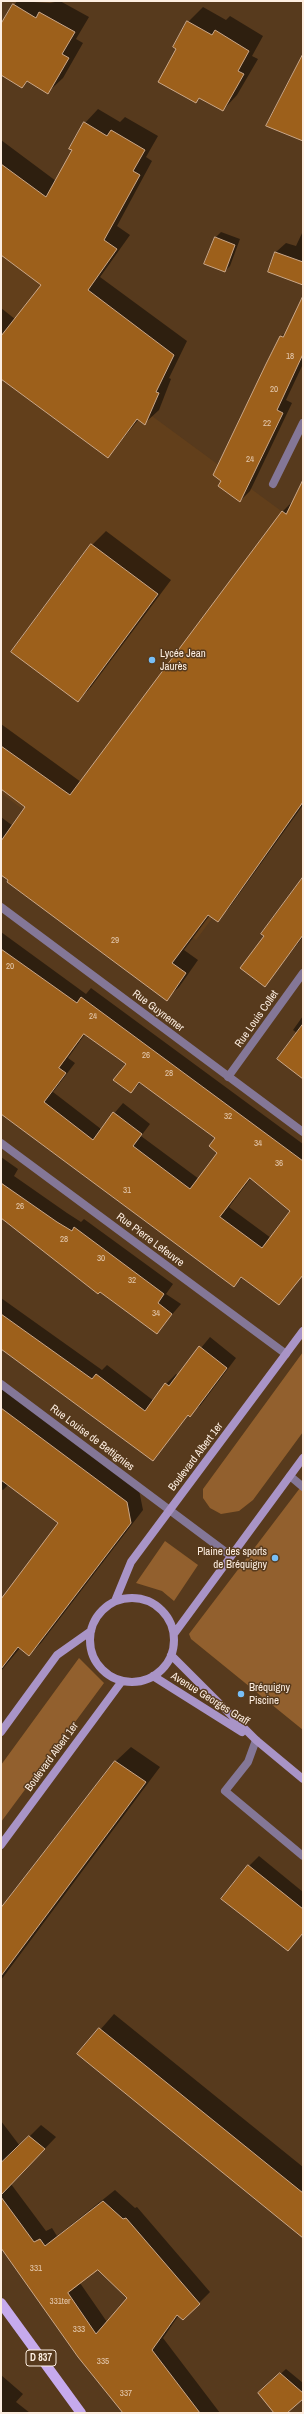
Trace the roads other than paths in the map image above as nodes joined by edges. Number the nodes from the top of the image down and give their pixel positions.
1 (303, 423) edge
2 (273, 484) dead end
3 (1, 907) edge
4 (303, 972) edge
5 (228, 1077) junction
6 (303, 1132) edge
7 (1, 1143) edge
8 (303, 1332) edge
9 (286, 1354) junction
10 (1, 1384) edge
11 (303, 1458) edge
12 (290, 1476) junction
13 (303, 1487) edge
14 (170, 1510) junction
15 (231, 1556) junction
16 (115, 1601) junction
17 (90, 1631) junction
18 (174, 1634) junction
19 (171, 1655) junction
20 (153, 1676) junction
21 (122, 1681) junction
22 (1, 1732) edge
23 (256, 1740) junction
24 (303, 1779) edge
25 (1, 1845) edge
26 (303, 1856) edge
27 (1, 2303) edge
28 (81, 2413) edge

1 - 2 street
3 - 5 street, Rue Guynemer
4 - 5 street, Rue Louis Collet
5 - 6 street, Rue Guynemer
7 - 9 street, Rue Pierre Lefeuvre
8 - 9 main road, Boulevard Albert 1er
9 - 14 main road, Boulevard Albert 1er
10 - 14 street, Rue Louise de Bettignies
11 - 12 main road
12 - 13 street
12 - 15 main road
14 - 15 street, Rue Louise de Bettignies
14 - 16 main road, Boulevard Albert 1er
15 - 18 main road
16 - 17 main road
16 - 18 main road
17 - 21 main road
17 - 22 main road
18 - 19 main road
19 - 20 main road
19 - 23 main road, Avenue Georges Graff
20 - 21 main road
20 - 23 main road, Avenue Georges Graff
21 - 25 main road, Boulevard Albert 1er
23 - 24 main road, Avenue Georges Graff
23 - 26 street
27 - 28 main road, D 837

